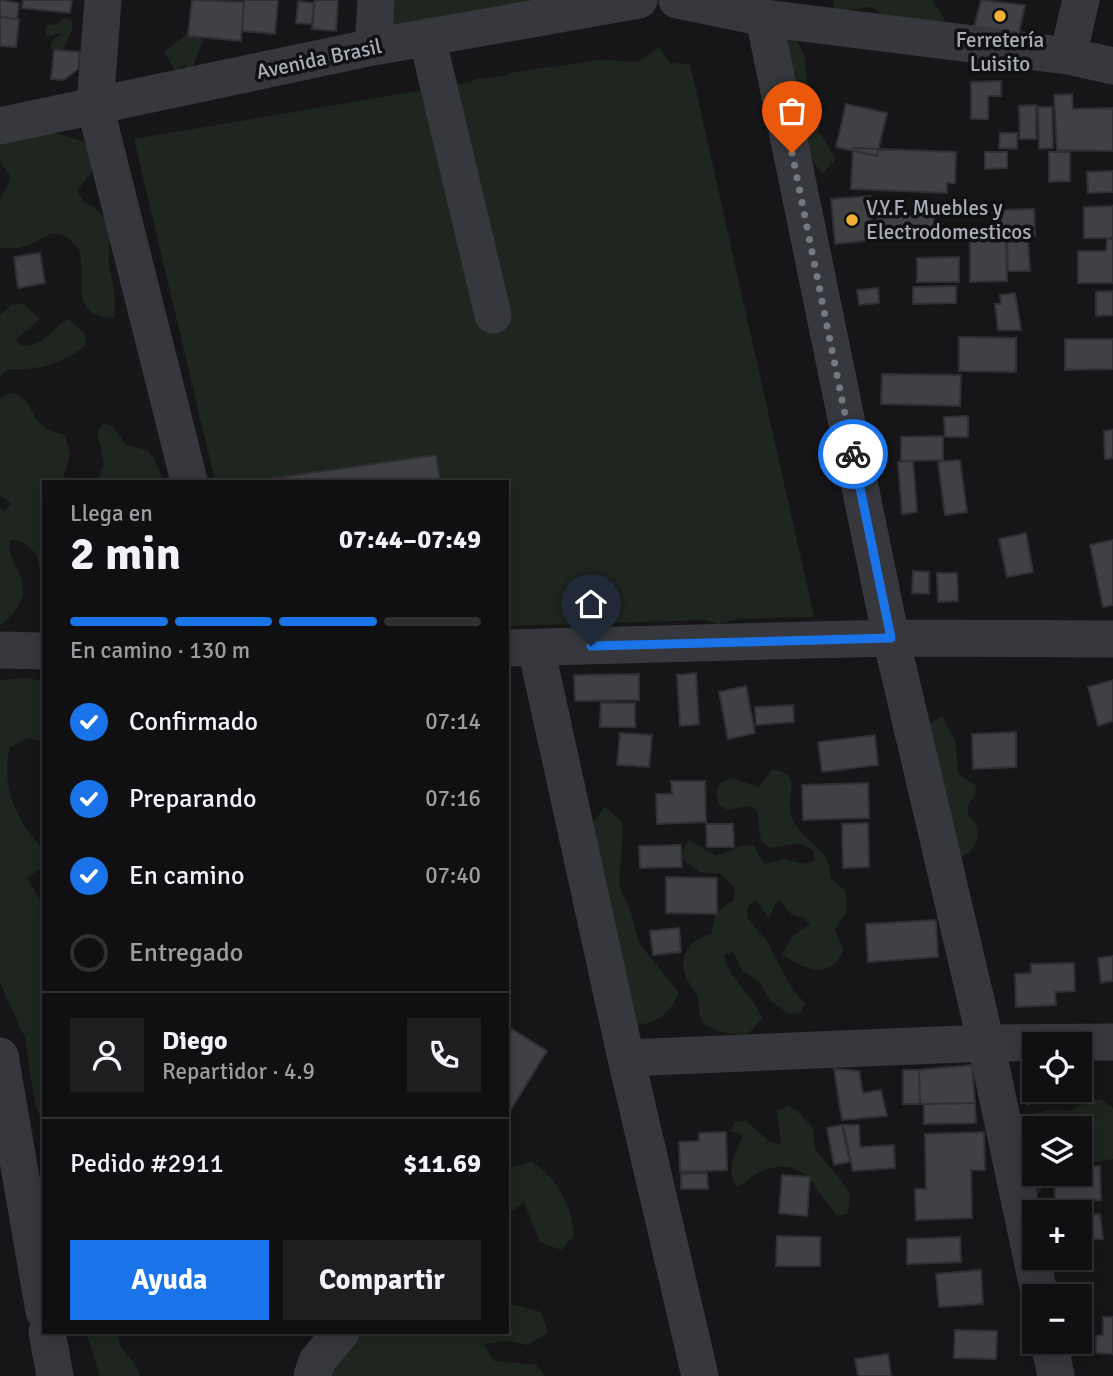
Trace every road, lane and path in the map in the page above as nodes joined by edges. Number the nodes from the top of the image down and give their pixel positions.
1 (103, 0) edge
2 (376, 0) edge
3 (639, 0) edge
4 (677, 0) edge
5 (1081, 0) edge
6 (748, 9) edge
7 (427, 37) junction
8 (373, 47) junction
9 (1069, 57) junction
10 (1113, 66) edge
11 (95, 106) junction
12 (0, 125) edge
13 (493, 315) dead end
14 (190, 480) edge
15 (891, 638) junction
16 (1113, 639) edge
17 (522, 648) edge
18 (0, 650) edge
19 (42, 651) edge
20 (1113, 1042) edge
21 (986, 1043) junction
22 (0, 1056) edge
23 (626, 1058) junction
24 (1037, 1284) edge
25 (42, 1299) edge
26 (47, 1334) edge
27 (339, 1334) edge
28 (1051, 1354) edge
29 (55, 1376) edge
30 (312, 1376) edge
31 (700, 1376) edge
32 (1056, 1376) edge

1 - 11 street
2 - 8 street
3 - 7 street, Avenida Brasil
4 - 6 street
5 - 9 street
6 - 9 street
6 - 15 street
7 - 8 street, Avenida Brasil
7 - 13 street
8 - 11 street, Avenida Brasil
9 - 10 street
11 - 12 street, Avenida Brasil
11 - 14 street
15 - 16 street
15 - 17 street
15 - 21 street
17 - 23 street
18 - 19 street
20 - 21 street
21 - 23 street
21 - 24 street
22 - 25 street
23 - 31 street
26 - 29 street
27 - 30 street
28 - 32 street

